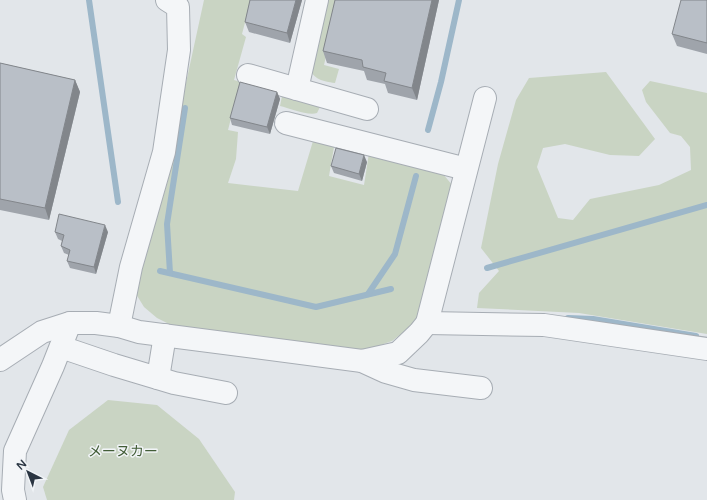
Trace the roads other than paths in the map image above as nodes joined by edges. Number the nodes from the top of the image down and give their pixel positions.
1 (317, 0) edge
2 (176, 2) edge
3 (248, 75) dead end
4 (297, 89) junction
5 (485, 98) dead end
6 (286, 123) dead end
7 (359, 142) junction
8 (466, 169) junction
9 (70, 323) junction
10 (427, 323) junction
11 (118, 326) junction
12 (165, 336) junction
13 (60, 347) junction
14 (707, 349) edge
15 (0, 360) edge
16 (362, 361) junction
17 (158, 378) junction
18 (481, 388) dead end
19 (226, 393) dead end
20 (15, 500) edge

1 - 4 lane
2 - 11 lane
3 - 4 lane
4 - 7 lane
5 - 8 lane
6 - 7 lane
7 - 8 lane
8 - 10 lane
9 - 11 lane
9 - 13 lane
9 - 15 lane
10 - 14 lane
10 - 16 lane
11 - 12 lane
12 - 16 lane
12 - 17 lane
13 - 17 lane
13 - 20 lane
16 - 18 lane
17 - 19 lane

